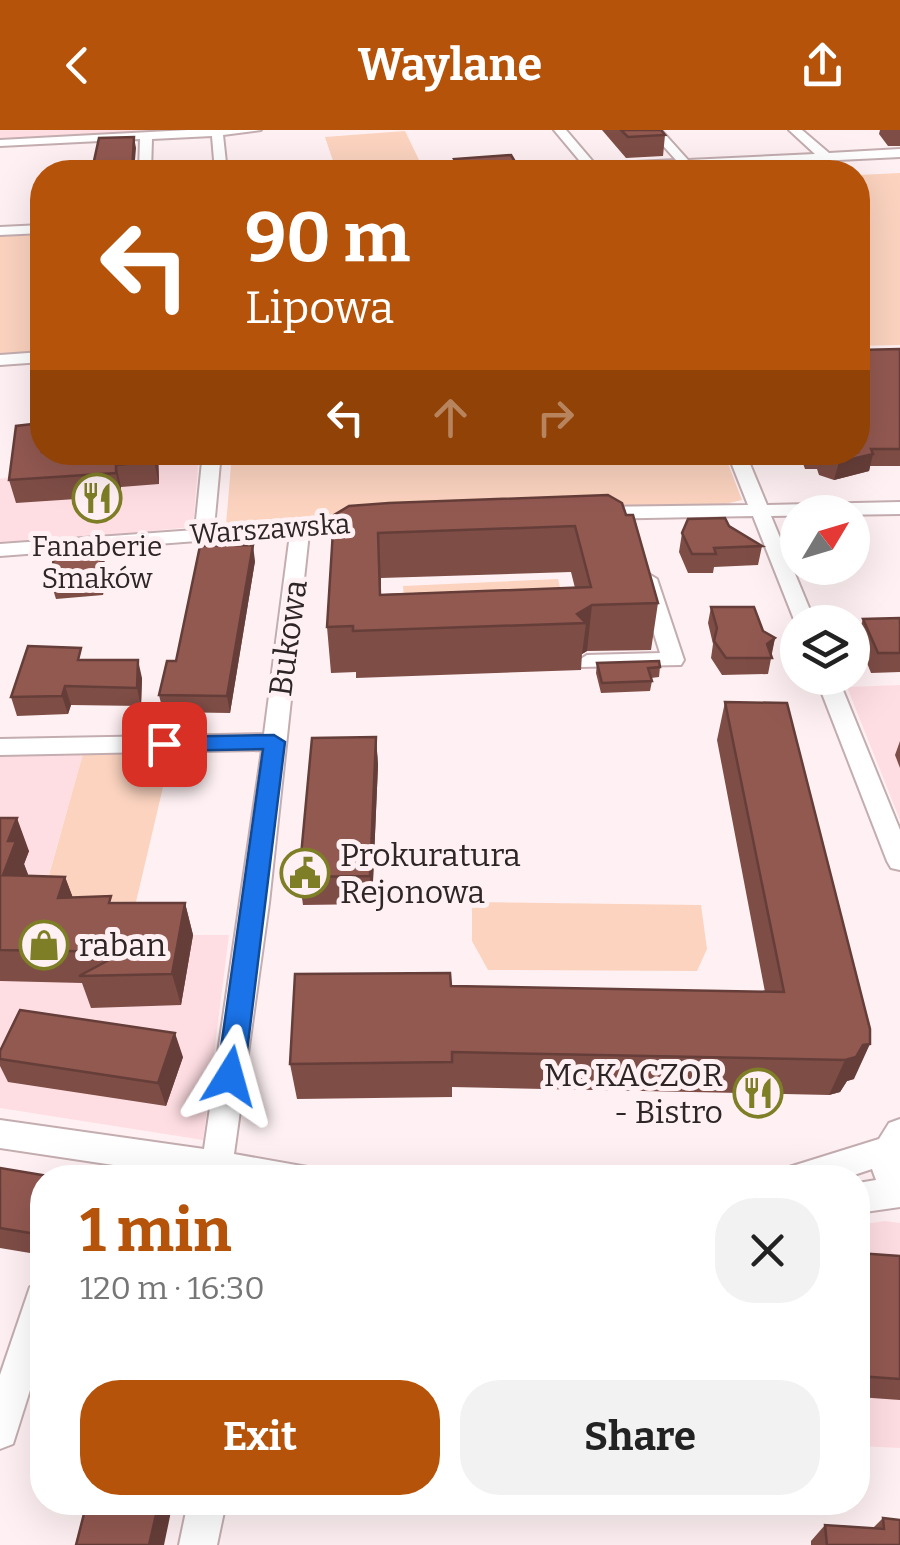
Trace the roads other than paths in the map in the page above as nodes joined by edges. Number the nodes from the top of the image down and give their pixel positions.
1 (255, 130) edge
2 (560, 130) edge
3 (655, 130) edge
4 (795, 130) edge
5 (217, 133) edge
6 (146, 138) junction
7 (0, 146) edge
8 (900, 153) edge
9 (824, 156) junction
10 (145, 160) edge
11 (220, 160) edge
12 (585, 160) edge
13 (682, 160) edge
14 (731, 160) edge
15 (30, 230) edge
16 (0, 232) edge
17 (30, 358) edge
18 (0, 360) edge
19 (211, 465) edge
20 (741, 465) edge
21 (759, 508) junction
22 (900, 508) edge
23 (626, 512) junction
24 (576, 514) edge
25 (380, 522) edge
26 (300, 527) junction
27 (204, 534) junction
28 (0, 550) edge
29 (798, 605) edge
30 (587, 662) edge
31 (834, 695) edge
32 (274, 742) junction
33 (0, 747) edge
34 (900, 861) edge
35 (0, 1134) edge
36 (894, 1142) edge
37 (210, 1165) edge
38 (217, 1165) edge
39 (831, 1165) edge
40 (900, 1190) edge
41 (870, 1196) edge
42 (30, 1337) edge
43 (0, 1431) edge
44 (204, 1515) edge
45 (198, 1545) edge

1 - 5 street
2 - 12 street
3 - 13 street
4 - 9 street
5 - 6 street
5 - 11 street
6 - 7 street
6 - 10 street
8 - 9 street
9 - 14 street
15 - 16 street
17 - 18 street
19 - 27 street
20 - 21 street
21 - 22 street
21 - 23 street
21 - 29 street
23 - 24 street
23 - 30 street
25 - 26 street, Warszawska
26 - 27 street, Warszawska
26 - 32 street, Bukowa
27 - 28 street, Warszawska
31 - 34 street
32 - 33 street
32 - 38 street, Bukowa
35 - 37 street
36 - 39 street
36 - 40 street
40 - 41 street
42 - 43 street
44 - 45 street

